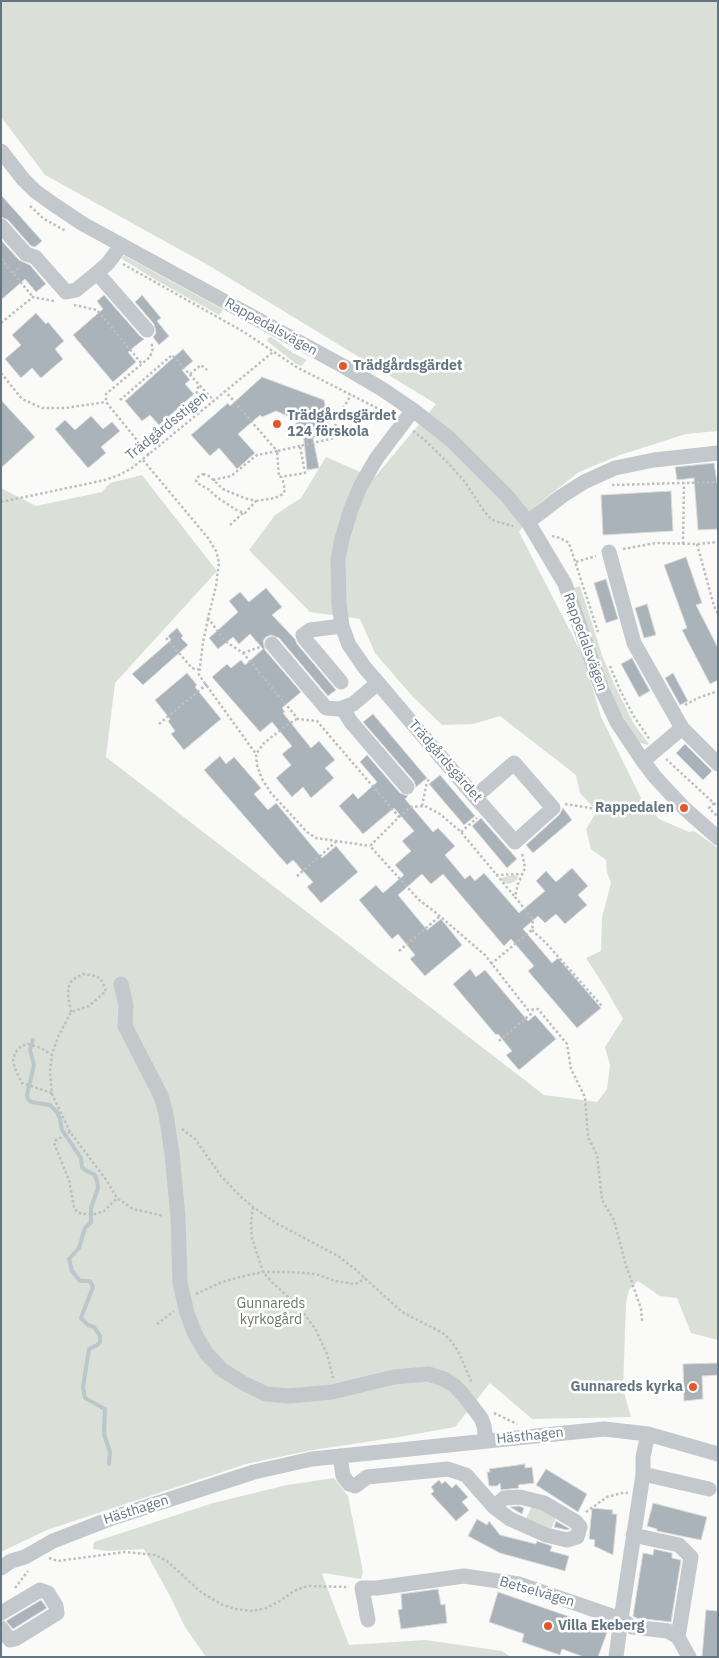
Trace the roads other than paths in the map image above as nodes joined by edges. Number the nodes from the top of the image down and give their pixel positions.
1 (1, 151) edge
2 (1, 226) edge
3 (121, 246) junction
4 (98, 273) junction
5 (147, 330) dead end
6 (414, 410) junction
7 (718, 452) edge
8 (528, 522) junction
9 (608, 552) road end
10 (342, 626) junction
11 (272, 644) road end
12 (341, 682) dead end
13 (378, 683) junction
14 (346, 707) junction
15 (682, 728) junction
16 (643, 761) junction
17 (718, 764) edge
18 (407, 787) dead end
19 (476, 797) junction
20 (718, 838) edge
21 (121, 984) dead end
22 (648, 1434) junction
23 (486, 1441) junction
24 (718, 1454) edge
25 (340, 1456) junction
26 (643, 1474) junction
27 (709, 1489) dead end
28 (494, 1506) junction
29 (633, 1535) junction
30 (28, 1562) junction
31 (1, 1568) edge
32 (1, 1578) edge
33 (1, 1612) edge
34 (621, 1619) junction
35 (368, 1620) dead end
36 (1, 1628) edge
37 (678, 1637) junction
38 (616, 1657) edge
39 (689, 1657) edge

1 - 3 street, Rappedalsvägen
2 - 4 street
3 - 4 street
3 - 6 street, Rappedalsvägen
4 - 5 street
6 - 8 street, Rappedalsvägen
6 - 10 street, Trädgårdsgärdet
7 - 8 street
8 - 16 street, Rappedalsvägen
9 - 15 street
10 - 12 street
10 - 13 street, Trädgårdsgärdet
11 - 14 street
13 - 14 street
13 - 19 street, Trädgårdsgärdet
14 - 18 street
15 - 16 street
15 - 17 street
16 - 20 street, Rappedalsvägen
19 - 19 street, Trädgårdsgärdet
21 - 23 street
22 - 23 street, Hästhagen
22 - 24 street, Hästhagen
22 - 26 street
23 - 25 street, Hästhagen
25 - 28 street
25 - 30 street, Hästhagen
26 - 27 street
26 - 29 street
28 - 28 street
29 - 34 street
29 - 37 street
30 - 31 street, Hästhagen
30 - 32 street, Hästhagen
33 - 36 street
34 - 35 street, Betselvägen
34 - 37 street, Betselvägen
34 - 38 street
37 - 39 street

